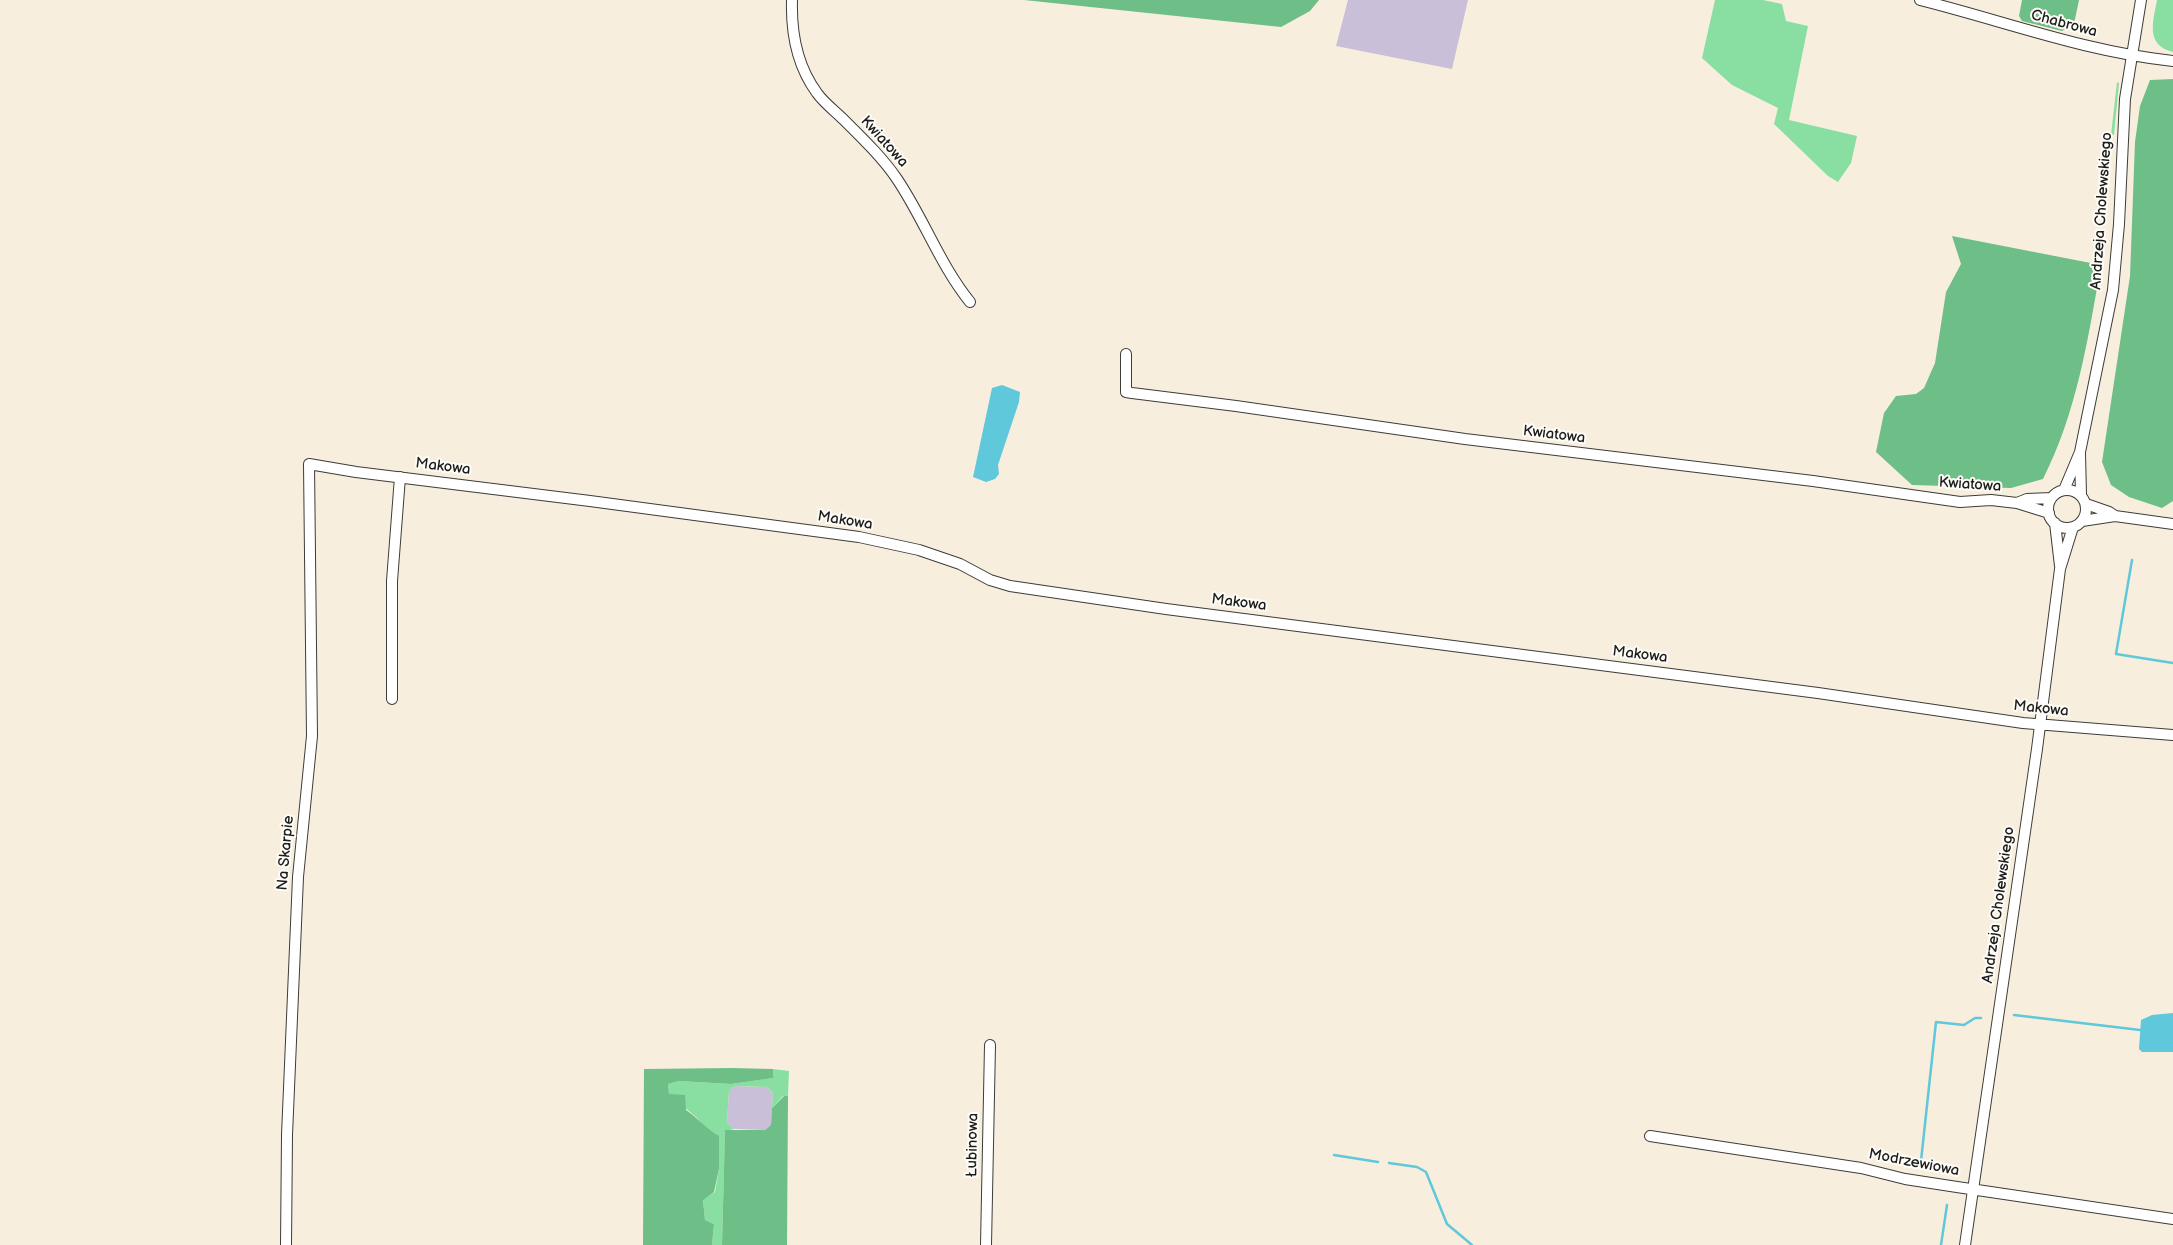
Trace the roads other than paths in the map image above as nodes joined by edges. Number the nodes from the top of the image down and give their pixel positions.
1 (792, 0) edge
2 (1920, 0) edge
3 (2141, 0) edge
4 (2131, 56) junction
5 (2173, 61) edge
6 (970, 302) dead end
7 (1126, 354) dead end
8 (2080, 452) junction
9 (309, 464) joint
10 (400, 477) junction
11 (2064, 490) junction
12 (2051, 498) junction
13 (2084, 500) junction
14 (2017, 503) junction
15 (2049, 513) junction
16 (2115, 516) junction
17 (2082, 521) junction
18 (2055, 523) junction
19 (2173, 524) edge
20 (2073, 527) junction
21 (2060, 569) junction
22 (392, 699) dead end
23 (2040, 725) junction
24 (2173, 735) edge
25 (990, 1045) dead end
26 (1650, 1136) dead end
27 (1973, 1189) junction
28 (2173, 1219) edge
29 (286, 1245) edge
30 (986, 1245) edge
31 (1965, 1245) edge

1 - 6 street, Kwiatowa
2 - 4 street, Chabrowa
3 - 4 street, Andrzeja Cholewskiego
4 - 5 street, Chabrowa
4 - 8 street, Andrzeja Cholewskiego
7 - 14 street, Kwiatowa
8 - 11 street, Andrzeja Cholewskiego
8 - 13 street, Andrzeja Cholewskiego
9 - 10 street, Makowa
9 - 29 street, Na Skarpie
10 - 22 street
10 - 23 street, Makowa
11 - 12 street
11 - 13 street
12 - 14 street, Kwiatowa
12 - 15 street
13 - 16 street
13 - 17 street
14 - 15 street, Kwiatowa
15 - 18 street
16 - 17 street
16 - 19 street
17 - 20 street
18 - 20 street
18 - 21 street, Andrzeja Cholewskiego
20 - 21 street, Andrzeja Cholewskiego
21 - 23 street, Andrzeja Cholewskiego
23 - 24 street, Makowa
23 - 27 street, Andrzeja Cholewskiego
25 - 30 street, Łubinowa
26 - 27 street, Modrzewiowa
27 - 28 street, Modrzewiowa
27 - 31 street, Andrzeja Cholewskiego

